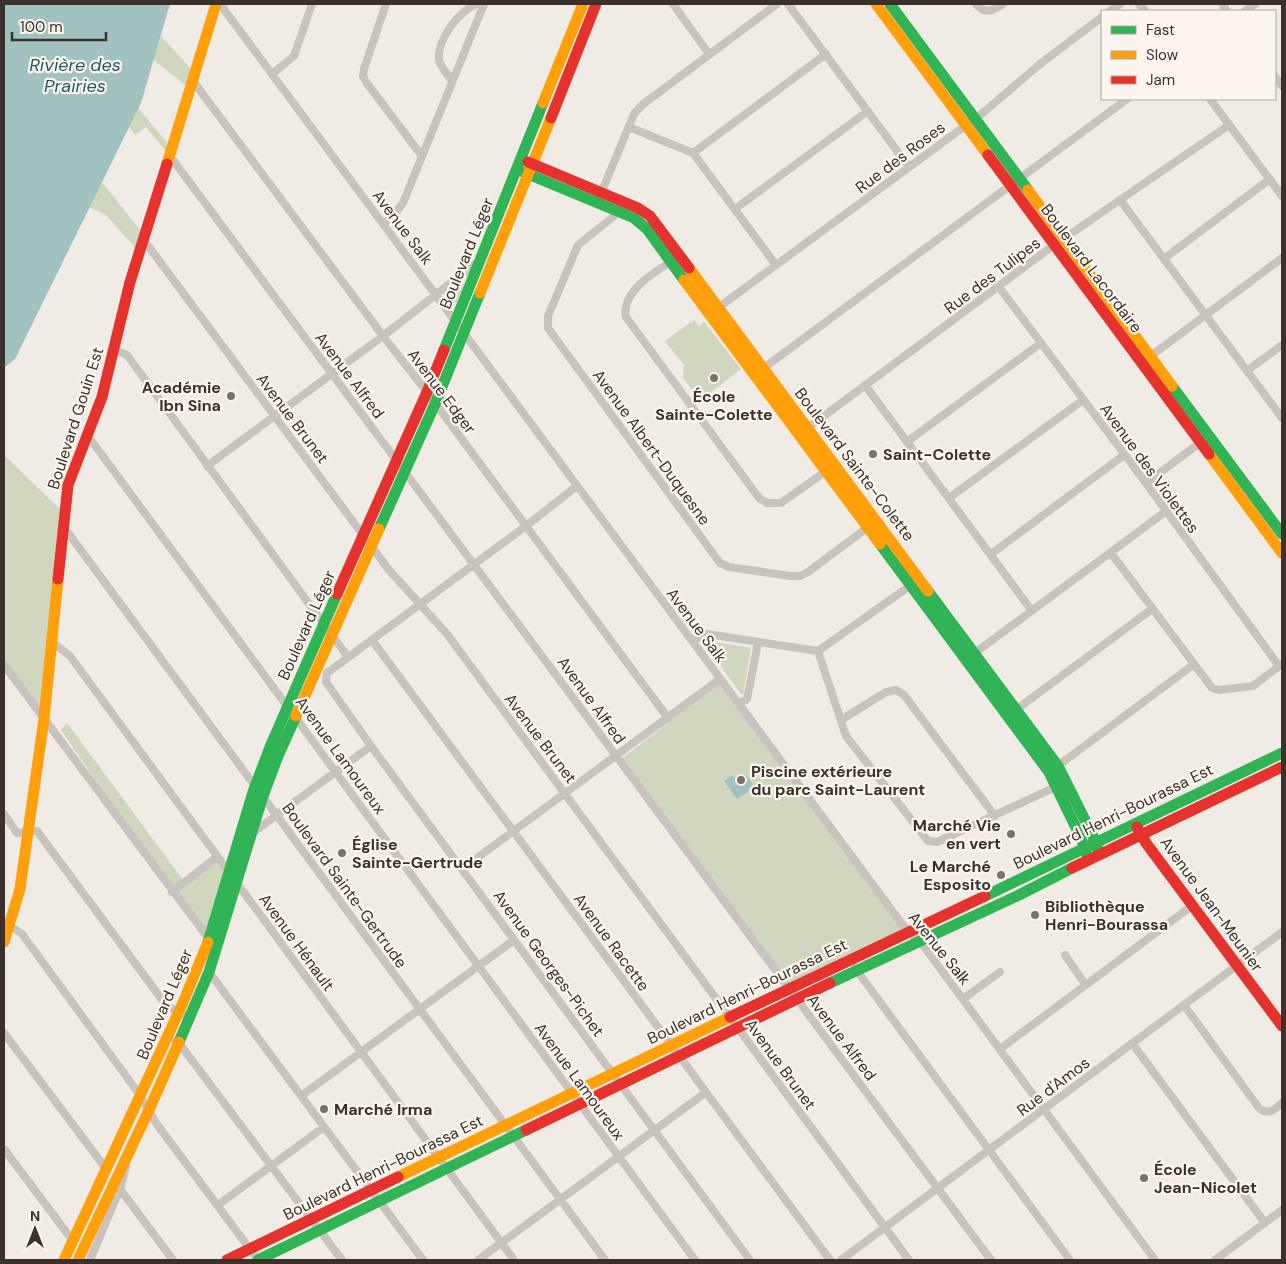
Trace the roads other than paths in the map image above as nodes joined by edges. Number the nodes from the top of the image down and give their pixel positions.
1 (216, 4) edge
2 (220, 4) edge
3 (312, 4) edge
4 (386, 4) edge
5 (477, 4) edge
6 (484, 4) edge
7 (583, 4) edge
8 (596, 4) edge
9 (673, 4) edge
10 (777, 4) edge
11 (788, 4) edge
12 (976, 4) edge
13 (1003, 4) edge
14 (883, 5) edge
15 (1101, 18) edge
16 (709, 54) junction
17 (826, 54) junction
18 (272, 74) junction
19 (452, 80) junction
20 (193, 81) junction
21 (1125, 100) edge
22 (1211, 100) edge
23 (868, 111) junction
24 (970, 121) junction
25 (1229, 125) junction
26 (629, 126) junction
27 (693, 154) junction
28 (170, 156) junction
29 (422, 156) junction
30 (519, 165) junction
31 (909, 166) junction
32 (531, 169) junction
33 (1270, 179) junction
34 (1015, 181) junction
35 (1282, 196) edge
36 (599, 198) junction
37 (1121, 201) junction
38 (620, 207) junction
39 (735, 209) junction
40 (383, 224) junction
41 (143, 239) junction
42 (1059, 242) junction
43 (1165, 258) junction
44 (1282, 258) edge
45 (675, 259) junction
46 (481, 260) junction
47 (776, 265) junction
48 (999, 287) junction
49 (436, 295) junction
50 (714, 311) junction
51 (1206, 314) junction
52 (456, 322) junction
53 (464, 333) junction
54 (383, 336) junction
55 (1041, 343) junction
56 (1282, 345) edge
57 (114, 350) junction
58 (1147, 359) junction
59 (1248, 370) junction
60 (759, 371) junction
61 (332, 373) junction
62 (865, 385) junction
63 (427, 392) junction
64 (1083, 400) junction
65 (435, 404) junction
66 (274, 416) junction
67 (1282, 418) edge
68 (803, 431) junction
69 (88, 436) junction
70 (908, 441) junction
71 (1201, 442) junction
72 (1124, 455) junction
73 (397, 460) junction
74 (207, 466) junction
75 (831, 468) junction
76 (405, 470) junction
77 (1146, 483) junction
78 (578, 486) junction
79 (949, 498) junction
80 (1165, 512) junction
81 (872, 524) junction
82 (63, 526) junction
83 (526, 526) junction
84 (1282, 534) edge
85 (363, 535) junction
86 (371, 546) junction
87 (1282, 552) edge
88 (1111, 553) junction
89 (991, 554) junction
90 (474, 564) junction
91 (915, 582) junction
92 (420, 604) junction
93 (1152, 609) junction
94 (1032, 611) junction
95 (324, 624) junction
96 (332, 635) junction
97 (372, 640) junction
98 (692, 641) junction
99 (53, 643) junction
100 (758, 643) junction
101 (818, 651) junction
102 (348, 657) junction
103 (970, 657) junction
104 (4, 665) edge
105 (1193, 665) junction
106 (1281, 665) edge
107 (720, 679) junction
108 (739, 704) junction
109 (288, 706) junction
110 (1012, 713) junction
111 (295, 717) junction
112 (668, 718) junction
113 (44, 719) junction
114 (842, 720) junction
115 (371, 746) junction
116 (1282, 753) edge
117 (616, 755) junction
118 (1282, 767) edge
119 (1053, 769) junction
120 (336, 772) junction
121 (1062, 784) junction
122 (255, 786) junction
123 (565, 794) junction
124 (263, 796) junction
125 (4, 814) edge
126 (277, 816) junction
127 (995, 816) junction
128 (1135, 823) junction
129 (28, 832) junction
130 (513, 832) junction
131 (252, 834) junction
132 (1142, 835) junction
133 (1090, 844) junction
134 (1094, 857) junction
135 (217, 858) junction
136 (462, 870) junction
137 (228, 873) junction
138 (237, 884) junction
139 (172, 892) junction
140 (1193, 905) junction
141 (10, 926) junction
142 (1282, 932) edge
143 (914, 937) junction
144 (209, 939) junction
145 (514, 940) junction
146 (4, 942) edge
147 (1065, 955) dead end
148 (850, 960) junction
149 (1237, 965) junction
150 (478, 966) junction
151 (856, 970) junction
152 (209, 972) junction
153 (1000, 972) dead end
154 (1086, 984) junction
155 (789, 989) junction
156 (797, 999) junction
157 (963, 1000) junction
158 (1184, 1005) junction
159 (420, 1009) junction
160 (184, 1016) junction
161 (730, 1017) junction
162 (1282, 1026) edge
163 (738, 1028) junction
164 (4, 1033) edge
165 (169, 1036) junction
166 (179, 1043) junction
167 (1132, 1043) junction
168 (671, 1046) junction
169 (1000, 1049) junction
170 (362, 1053) junction
171 (679, 1056) junction
172 (613, 1074) junction
173 (621, 1084) junction
174 (706, 1093) junction
175 (572, 1094) junction
176 (301, 1096) junction
177 (141, 1097) junction
178 (1282, 1103) edge
179 (580, 1104) junction
180 (149, 1110) junction
181 (1044, 1110) junction
182 (506, 1126) junction
183 (324, 1127) junction
184 (654, 1130) junction
185 (513, 1136) junction
186 (4, 1149) edge
187 (989, 1150) junction
188 (128, 1153) junction
189 (619, 1156) junction
190 (439, 1158) junction
191 (271, 1166) junction
192 (448, 1168) junction
193 (107, 1170) junction
194 (937, 1188) junction
195 (120, 1189) junction
196 (372, 1190) junction
197 (560, 1200) junction
198 (380, 1202) junction
199 (218, 1205) junction
200 (1282, 1210) edge
201 (312, 1220) junction
202 (1265, 1223) junction
203 (884, 1227) junction
204 (320, 1230) junction
205 (74, 1241) junction
206 (502, 1243) junction
207 (250, 1249) junction
208 (64, 1260) edge
209 (78, 1260) edge
210 (90, 1260) edge
211 (173, 1260) edge
212 (227, 1260) edge
213 (258, 1260) edge
214 (342, 1260) edge
215 (423, 1260) edge
216 (478, 1260) edge
217 (514, 1260) edge
218 (605, 1260) edge
219 (695, 1260) edge
220 (750, 1260) edge
221 (830, 1260) edge
222 (841, 1260) edge
223 (909, 1260) edge
224 (990, 1260) edge
225 (1070, 1260) edge
226 (1155, 1260) edge
227 (1215, 1260) edge

1 - 20 main road, Boulevard Gouin Est
2 - 18 street, Avenue Salk
3 - 18 street
4 - 29 street
5 - 19 street
6 - 19 street
7 - 30 main road, Boulevard Léger
8 - 32 main road, Boulevard Léger
9 - 16 street
10 - 16 street
11 - 17 street
12 - 13 street
14 - 24 main road, Boulevard Lacordaire
15 - 24 street, Rue des Roses
16 - 26 street
17 - 23 street
17 - 27 street
18 - 40 street, Avenue Salk
19 - 29 street
20 - 28 main road, Boulevard Gouin Est
20 - 54 street, Avenue Edger
21 - 34 street
22 - 25 street
23 - 31 street
23 - 39 street
24 - 31 street, Rue des Roses
24 - 34 main road, Boulevard Lacordaire
25 - 33 street
25 - 37 street, Rue des Tulipes
26 - 27 street
26 - 36 street
27 - 39 street
28 - 41 main road, Boulevard Gouin Est
28 - 61 street, Avenue Alfred
29 - 40 street
30 - 32 main road, Boulevard Sainte-Colette
30 - 46 main road, Boulevard Léger
31 - 47 street, Rue des Roses
32 - 36 main road, Boulevard Sainte-Colette
32 - 53 main road, Boulevard Léger
33 - 35 street
33 - 43 street
34 - 42 main road, Boulevard Lacordaire
34 - 60 street
36 - 38 main road, Boulevard Sainte-Colette
37 - 42 street, Rue des Tulipes
37 - 43 street
38 - 45 main road, Boulevard Sainte-Colette
38 - 81 street, Avenue Albert-Duquesne
39 - 47 street
40 - 49 street, Avenue Salk
41 - 57 main road, Boulevard Gouin Est
41 - 66 street, Avenue Brunet
42 - 48 street, Rue des Tulipes
42 - 58 main road, Boulevard Lacordaire
43 - 51 street
44 - 51 street
45 - 50 main road, Boulevard Sainte-Colette
45 - 75 street
46 - 49 street
46 - 52 main road, Boulevard Léger
47 - 50 street, Rue des Roses
48 - 55 street, Avenue des Violettes
48 - 62 street, Rue des Tulipes
49 - 52 street, Avenue Salk
49 - 54 street
50 - 60 main road, Boulevard Sainte-Colette
51 - 58 street
51 - 59 street
52 - 53 street, Avenue Salk
52 - 63 main road, Boulevard Léger
53 - 65 main road, Boulevard Léger
53 - 78 street, Avenue Salk
54 - 61 street
54 - 63 street, Avenue Edger
55 - 64 street, Avenue des Violettes
55 - 70 street
56 - 59 street
57 - 69 main road, Boulevard Gouin Est
57 - 74 street
58 - 71 main road, Boulevard Lacordaire
58 - 84 main road, Boulevard Lacordaire
59 - 67 street
60 - 68 main road, Boulevard Sainte-Colette
61 - 66 street
61 - 73 street, Avenue Alfred
62 - 68 street, Rue des Tulipes
62 - 70 street
63 - 65 street, Avenue Edger
63 - 73 main road, Boulevard Léger
64 - 72 street, Avenue des Violettes
64 - 79 street
65 - 76 main road, Boulevard Léger
65 - 83 street, Avenue Edger
66 - 74 street
66 - 85 street, Avenue Brunet
68 - 75 main road, Boulevard Sainte-Colette
69 - 82 main road, Boulevard Gouin Est
69 - 109 street, Avenue Lamoureux
70 - 79 street
71 - 77 street
71 - 87 main road, Boulevard Lacordaire
72 - 77 street, Avenue des Violettes
72 - 89 street
73 - 76 street, Avenue Alfred
73 - 85 main road, Boulevard Léger
74 - 95 street
75 - 81 main road, Boulevard Sainte-Colette
76 - 86 main road, Boulevard Léger
76 - 90 street, Avenue Alfred
77 - 80 street, Avenue des Violettes
78 - 83 street
78 - 98 street, Avenue Salk
79 - 89 street
80 - 88 street
80 - 106 street, Avenue des Violettes
81 - 91 main road, Boulevard Sainte-Colette
82 - 99 main road, Boulevard Gouin Est
82 - 122 street, Boulevard Sainte-Gertrude
83 - 90 street
83 - 112 street, Avenue Edger
85 - 86 street, Avenue Brunet
85 - 95 main road, Boulevard Léger
86 - 92 street, Avenue Brunet
86 - 96 main road, Boulevard Léger
88 - 93 street
88 - 94 street
89 - 94 street
90 - 92 street
90 - 117 street, Avenue Alfred
91 - 101 street
91 - 103 main road, Boulevard Sainte-Colette
92 - 97 street
92 - 123 street, Avenue Brunet
93 - 105 street
93 - 110 street
94 - 103 street
95 - 96 street
95 - 109 main road, Boulevard Léger
96 - 102 street
96 - 111 main road, Boulevard Léger
97 - 102 street
97 - 130 street, Avenue Racette
98 - 100 street
98 - 107 street, Avenue Salk
99 - 113 main road, Boulevard Gouin Est
99 - 135 street, Avenue Hénault
100 - 101 street
100 - 108 street
101 - 114 street
102 - 115 street, Avenue Georges-Pichet
103 - 110 main road, Boulevard Sainte-Colette
104 - 113 street
105 - 106 street
105 - 119 street
107 - 108 street, Avenue Salk
107 - 112 street
108 - 143 street, Avenue Salk
109 - 111 street, Avenue Lamoureux
109 - 122 main road, Boulevard Léger
110 - 119 main road, Boulevard Sainte-Colette
111 - 120 street, Avenue Lamoureux
111 - 124 main road, Boulevard Léger
112 - 117 street
113 - 129 main road, Boulevard Gouin Est
113 - 139 street
114 - 127 street
114 - 127 street
115 - 120 street
115 - 136 street, Avenue Georges-Pichet
116 - 128 main road, Boulevard Henri-Bourassa Est
117 - 123 street
117 - 155 street, Avenue Alfred
118 - 132 main road, Boulevard Henri-Bourassa Est
119 - 121 main road, Boulevard Sainte-Colette
120 - 126 street
120 - 150 street, Avenue Lamoureux
121 - 127 street
121 - 133 main road, Boulevard Sainte-Colette
122 - 124 street, Boulevard Sainte-Gertrude
122 - 137 main road, Boulevard Léger
123 - 130 street
123 - 161 street, Avenue Brunet
124 - 126 street, Boulevard Sainte-Gertrude
124 - 131 main road, Boulevard Léger
125 - 129 street
126 - 131 street
126 - 159 street, Boulevard Sainte-Gertrude
128 - 132 main road, Avenue Jean-Meunier
128 - 133 main road, Boulevard Henri-Bourassa Est
129 - 141 main road, Boulevard Gouin Est
129 - 160 street
130 - 136 street
130 - 168 street, Avenue Racette
131 - 138 main road, Boulevard Léger
132 - 134 main road, Boulevard Henri-Bourassa Est
132 - 140 main road, Avenue Jean-Meunier
133 - 134 main road, Boulevard Sainte-Colette
133 - 143 main road, Boulevard Henri-Bourassa Est
134 - 143 main road, Boulevard Henri-Bourassa Est
135 - 137 street, Avenue Hénault
135 - 139 street
136 - 145 street, Avenue Georges-Pichet
137 - 138 street, Avenue Hénault
137 - 144 main road, Boulevard Léger
138 - 152 main road, Boulevard Léger
138 - 170 street, Avenue Hénault
139 - 144 street
140 - 149 main road, Avenue Jean-Meunier
140 - 154 street
141 - 146 main road, Boulevard Gouin Est
141 - 177 street
142 - 149 street, Rue d'Amos
143 - 148 main road, Boulevard Henri-Bourassa Est
143 - 151 main road, Boulevard Henri-Bourassa Est
143 - 157 street, Avenue Salk
144 - 160 main road, Boulevard Léger
145 - 150 street
145 - 172 street, Avenue Georges-Pichet
147 - 154 street
148 - 151 street
148 - 155 main road, Boulevard Henri-Bourassa Est
149 - 158 street, Rue d'Amos
149 - 162 main road, Avenue Jean-Meunier
150 - 159 street
150 - 175 street, Avenue Lamoureux
151 - 156 main road, Boulevard Henri-Bourassa Est
151 - 187 street
152 - 160 main road, Boulevard Léger
152 - 176 street
153 - 157 street
154 - 169 street
155 - 156 street, Avenue Alfred
155 - 161 main road, Boulevard Henri-Bourassa Est
156 - 163 main road, Boulevard Henri-Bourassa Est
156 - 194 street, Avenue Alfred
157 - 169 street, Avenue Salk
158 - 167 street, Rue d'Amos
158 - 178 street
159 - 170 street
159 - 182 street, Boulevard Sainte-Gertrude
160 - 165 main road, Boulevard Léger
160 - 166 main road, Boulevard Léger
161 - 163 street, Avenue Brunet
161 - 168 main road, Boulevard Henri-Bourassa Est
163 - 171 main road, Boulevard Henri-Bourassa Est
163 - 203 street, Avenue Brunet
164 - 193 street
165 - 166 street
165 - 177 main road, Boulevard Léger
166 - 180 main road, Boulevard Léger
166 - 191 street
167 - 181 street, Rue d'Amos
167 - 202 street
168 - 171 street, Avenue Racette
168 - 172 main road, Boulevard Henri-Bourassa Est
169 - 181 street, Avenue Salk
170 - 176 street
170 - 190 street, Avenue Hénault
171 - 173 main road, Boulevard Henri-Bourassa Est
171 - 174 street, Avenue Racette
172 - 173 street, Avenue Georges-Pichet
172 - 175 main road, Boulevard Henri-Bourassa Est
173 - 179 main road, Boulevard Henri-Bourassa Est
173 - 184 street, Avenue Georges-Pichet
174 - 184 street
174 - 221 street, Avenue Racette
175 - 179 street, Avenue Lamoureux
175 - 182 main road, Boulevard Henri-Bourassa Est
176 - 183 street
177 - 180 street
177 - 193 main road, Boulevard Léger
179 - 185 main road, Boulevard Henri-Bourassa Est
179 - 189 street, Avenue Lamoureux
180 - 188 main road, Boulevard Léger
180 - 199 street
181 - 187 street, Rue d'Amos
181 - 226 street, Avenue Salk
182 - 185 street, Boulevard Sainte-Gertrude
182 - 190 main road, Boulevard Henri-Bourassa Est
183 - 191 street
183 - 196 street
184 - 189 street
184 - 220 street, Avenue Georges-Pichet
185 - 192 main road, Boulevard Henri-Bourassa Est
185 - 197 street, Boulevard Sainte-Gertrude
186 - 205 street
187 - 194 street, Rue d'Amos
187 - 225 street
188 - 195 street, Boulevard Léger
188 - 209 main road, Boulevard Léger
189 - 197 street
189 - 219 street, Avenue Lamoureux
190 - 192 street, Avenue Hénault
190 - 196 main road, Boulevard Henri-Bourassa Est
191 - 199 street
191 - 201 street
192 - 198 main road, Boulevard Henri-Bourassa Est
192 - 206 street, Avenue Hénault
193 - 205 main road, Boulevard Léger
194 - 203 street, Rue d'Amos
194 - 224 street, Avenue Alfred
195 - 210 street, Boulevard Léger
195 - 211 street
196 - 198 street
196 - 201 main road, Boulevard Henri-Bourassa Est
197 - 206 street
197 - 218 street, Boulevard Sainte-Gertrude
198 - 204 main road, Boulevard Henri-Bourassa Est
198 - 215 street
199 - 207 street
200 - 202 street
201 - 204 street
201 - 207 main road, Boulevard Henri-Bourassa Est
202 - 227 street
203 - 222 street, Rue d'Amos
203 - 223 street, Avenue Brunet
204 - 213 main road, Boulevard Henri-Bourassa Est
204 - 214 street
205 - 208 main road, Boulevard Léger
206 - 216 street
206 - 217 street, Avenue Hénault
207 - 212 main road, Boulevard Henri-Bourassa Est
207 - 213 street

